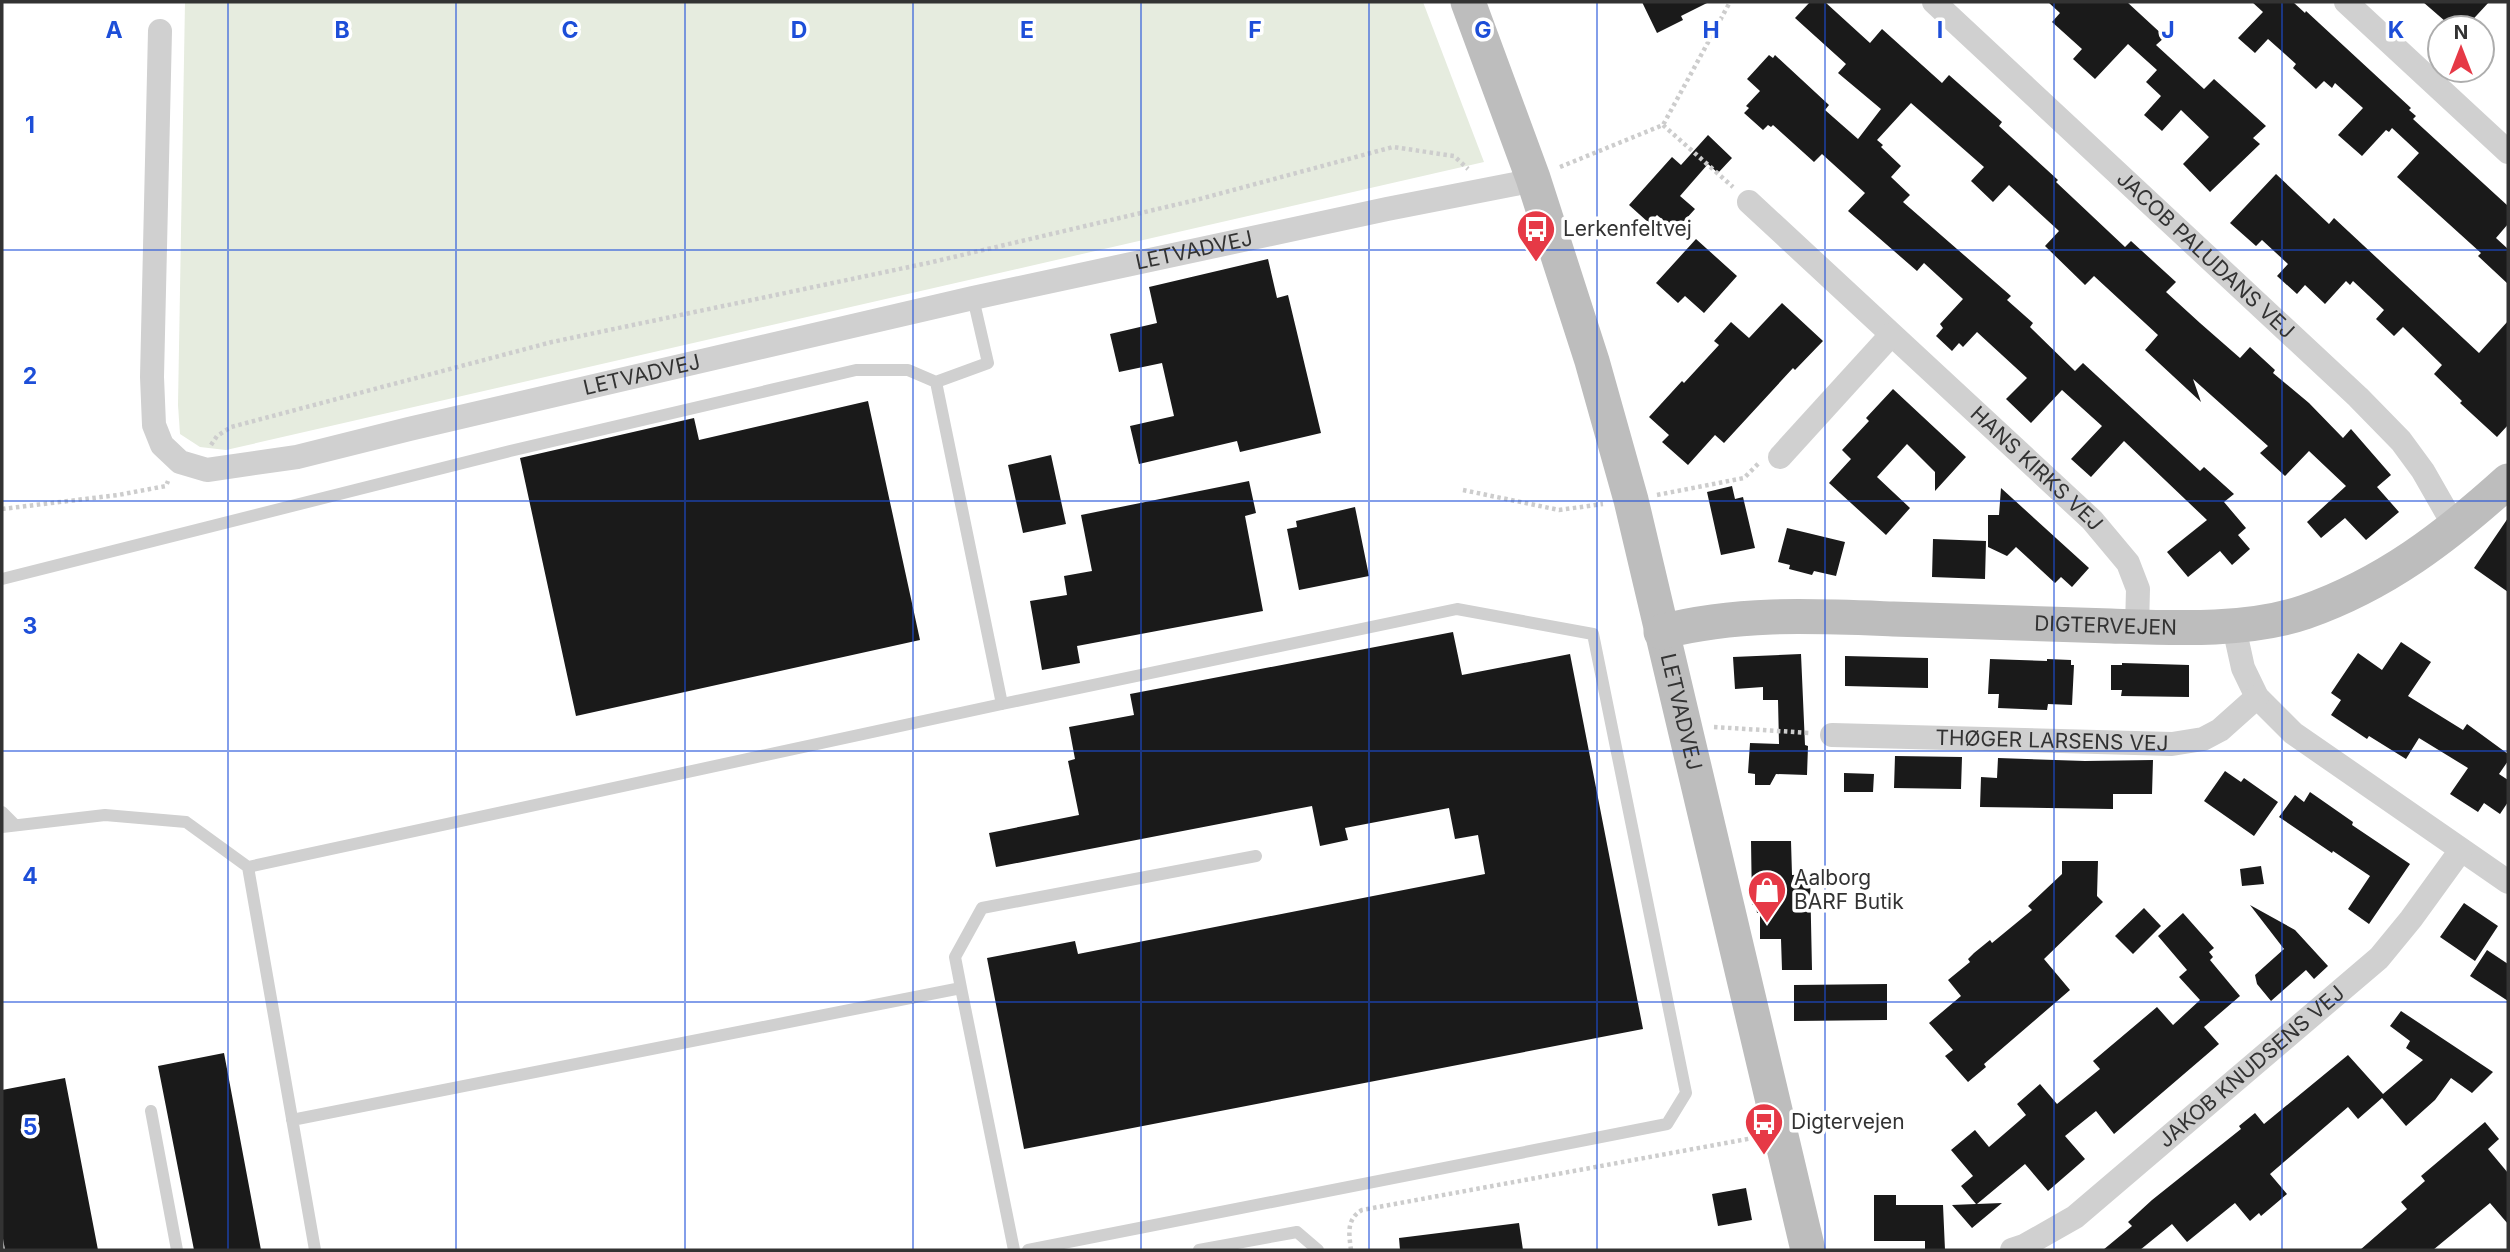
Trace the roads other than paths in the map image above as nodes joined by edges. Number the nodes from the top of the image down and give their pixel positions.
1 (1468, 2) edge
2 (1934, 2) edge
3 (2346, 2) edge
4 (160, 31) dead end
5 (2508, 152) edge
6 (1533, 178) junction
7 (1749, 202) road end
8 (973, 298) junction
9 (1891, 335) junction
10 (936, 382) junction
11 (1780, 457) dead end
12 (2507, 485) edge
13 (2455, 527) junction
14 (2, 579) edge
15 (2137, 627) junction
16 (2234, 627) junction
17 (1661, 632) junction
18 (2257, 697) junction
19 (1002, 704) junction
20 (1832, 735) road end
21 (2, 812) edge
22 (15, 825) junction
23 (2, 827) edge
24 (2461, 850) junction
25 (1256, 856) dead end
26 (248, 867) junction
27 (2508, 882) edge
28 (961, 988) junction
29 (151, 1111) dead end
30 (292, 1120) junction
31 (177, 1250) edge
32 (315, 1250) edge
33 (1014, 1250) edge
34 (1028, 1250) edge
35 (1199, 1250) edge
36 (1318, 1250) edge
37 (1808, 1250) edge
38 (2012, 1250) edge

1 - 6 street, LETVADVEJ
2 - 13 street, JACOB PALUDANS VEJ
3 - 5 street
4 - 8 street, LETVADVEJ
6 - 8 street, LETVADVEJ
6 - 17 street, LETVADVEJ
7 - 9 street, HANS KIRKS VEJ
8 - 10 lane
9 - 11 street
9 - 15 street, HANS KIRKS VEJ
10 - 14 lane
10 - 19 lane
12 - 13 street, DIGTERVEJEN
13 - 16 street, DIGTERVEJEN
15 - 16 street, DIGTERVEJEN
15 - 17 street, DIGTERVEJEN
16 - 18 street
17 - 37 street, LETVADVEJ
18 - 20 street, THØGER LARSENS VEJ
18 - 24 street
19 - 26 lane
19 - 34 lane
21 - 22 lane
22 - 23 lane
22 - 26 lane
24 - 27 street
24 - 38 street, JAKOB KNUDSENS VEJ
25 - 28 lane
26 - 30 lane
28 - 30 lane
28 - 33 lane
29 - 31 lane
30 - 32 lane
35 - 36 lane

